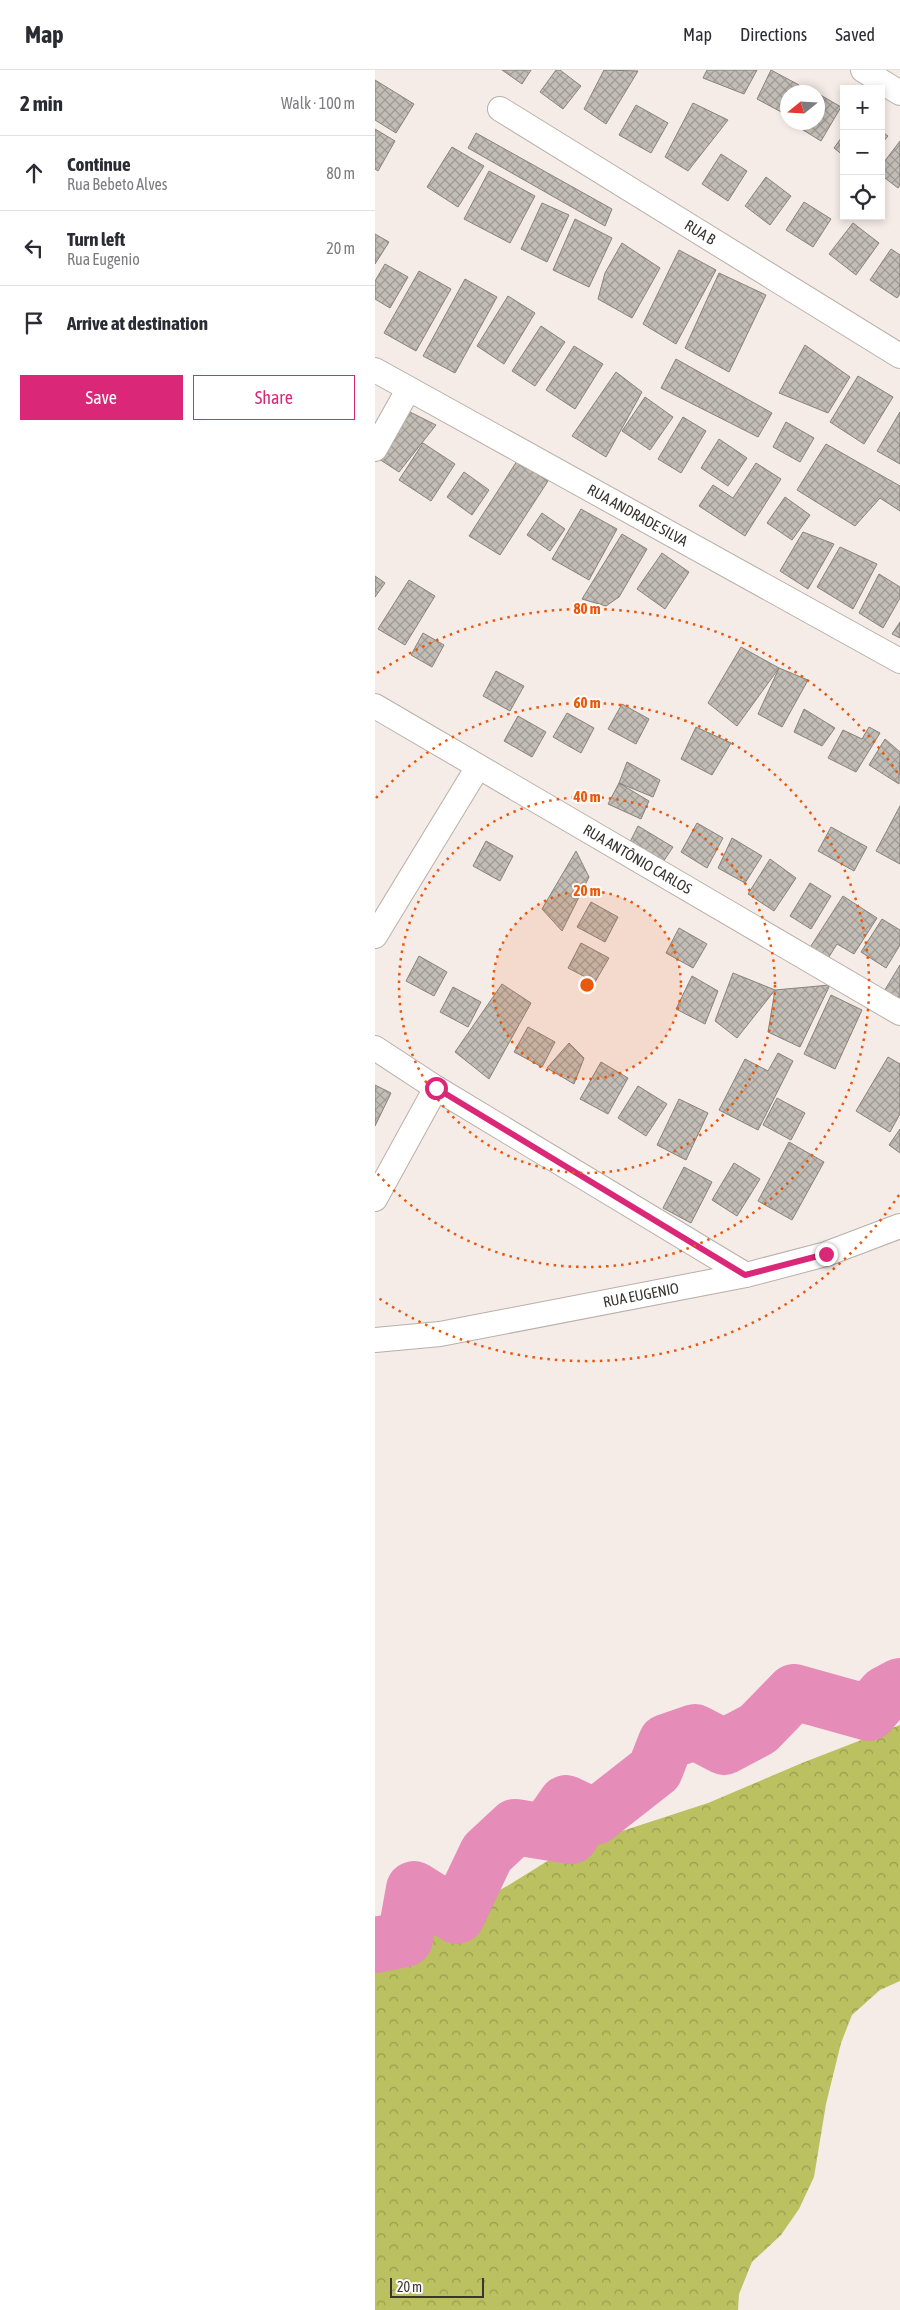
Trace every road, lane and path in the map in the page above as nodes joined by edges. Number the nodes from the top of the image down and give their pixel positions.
1 (863, 70) edge
2 (900, 93) edge
3 (500, 110) dead end
4 (900, 356) edge
5 (375, 370) edge
6 (409, 390) junction
7 (375, 448) edge
8 (900, 661) edge
9 (375, 706) edge
10 (478, 767) junction
11 (375, 936) edge
12 (900, 1013) edge
13 (375, 1048) edge
14 (436, 1088) junction
15 (375, 1199) edge
16 (900, 1226) edge
17 (745, 1275) junction
18 (375, 1340) edge

1 - 2 street
3 - 4 street, RUA B
5 - 6 street, RUA ANDRADE SILVA
6 - 7 street
6 - 8 street, RUA ANDRADE SILVA
9 - 10 street, RUA ANTÔNIO CARLOS
10 - 11 street
10 - 12 street, RUA ANTÔNIO CARLOS
13 - 14 street
14 - 15 street
14 - 17 street
16 - 17 street, RUA EUGENIO
17 - 18 street, RUA EUGENIO

